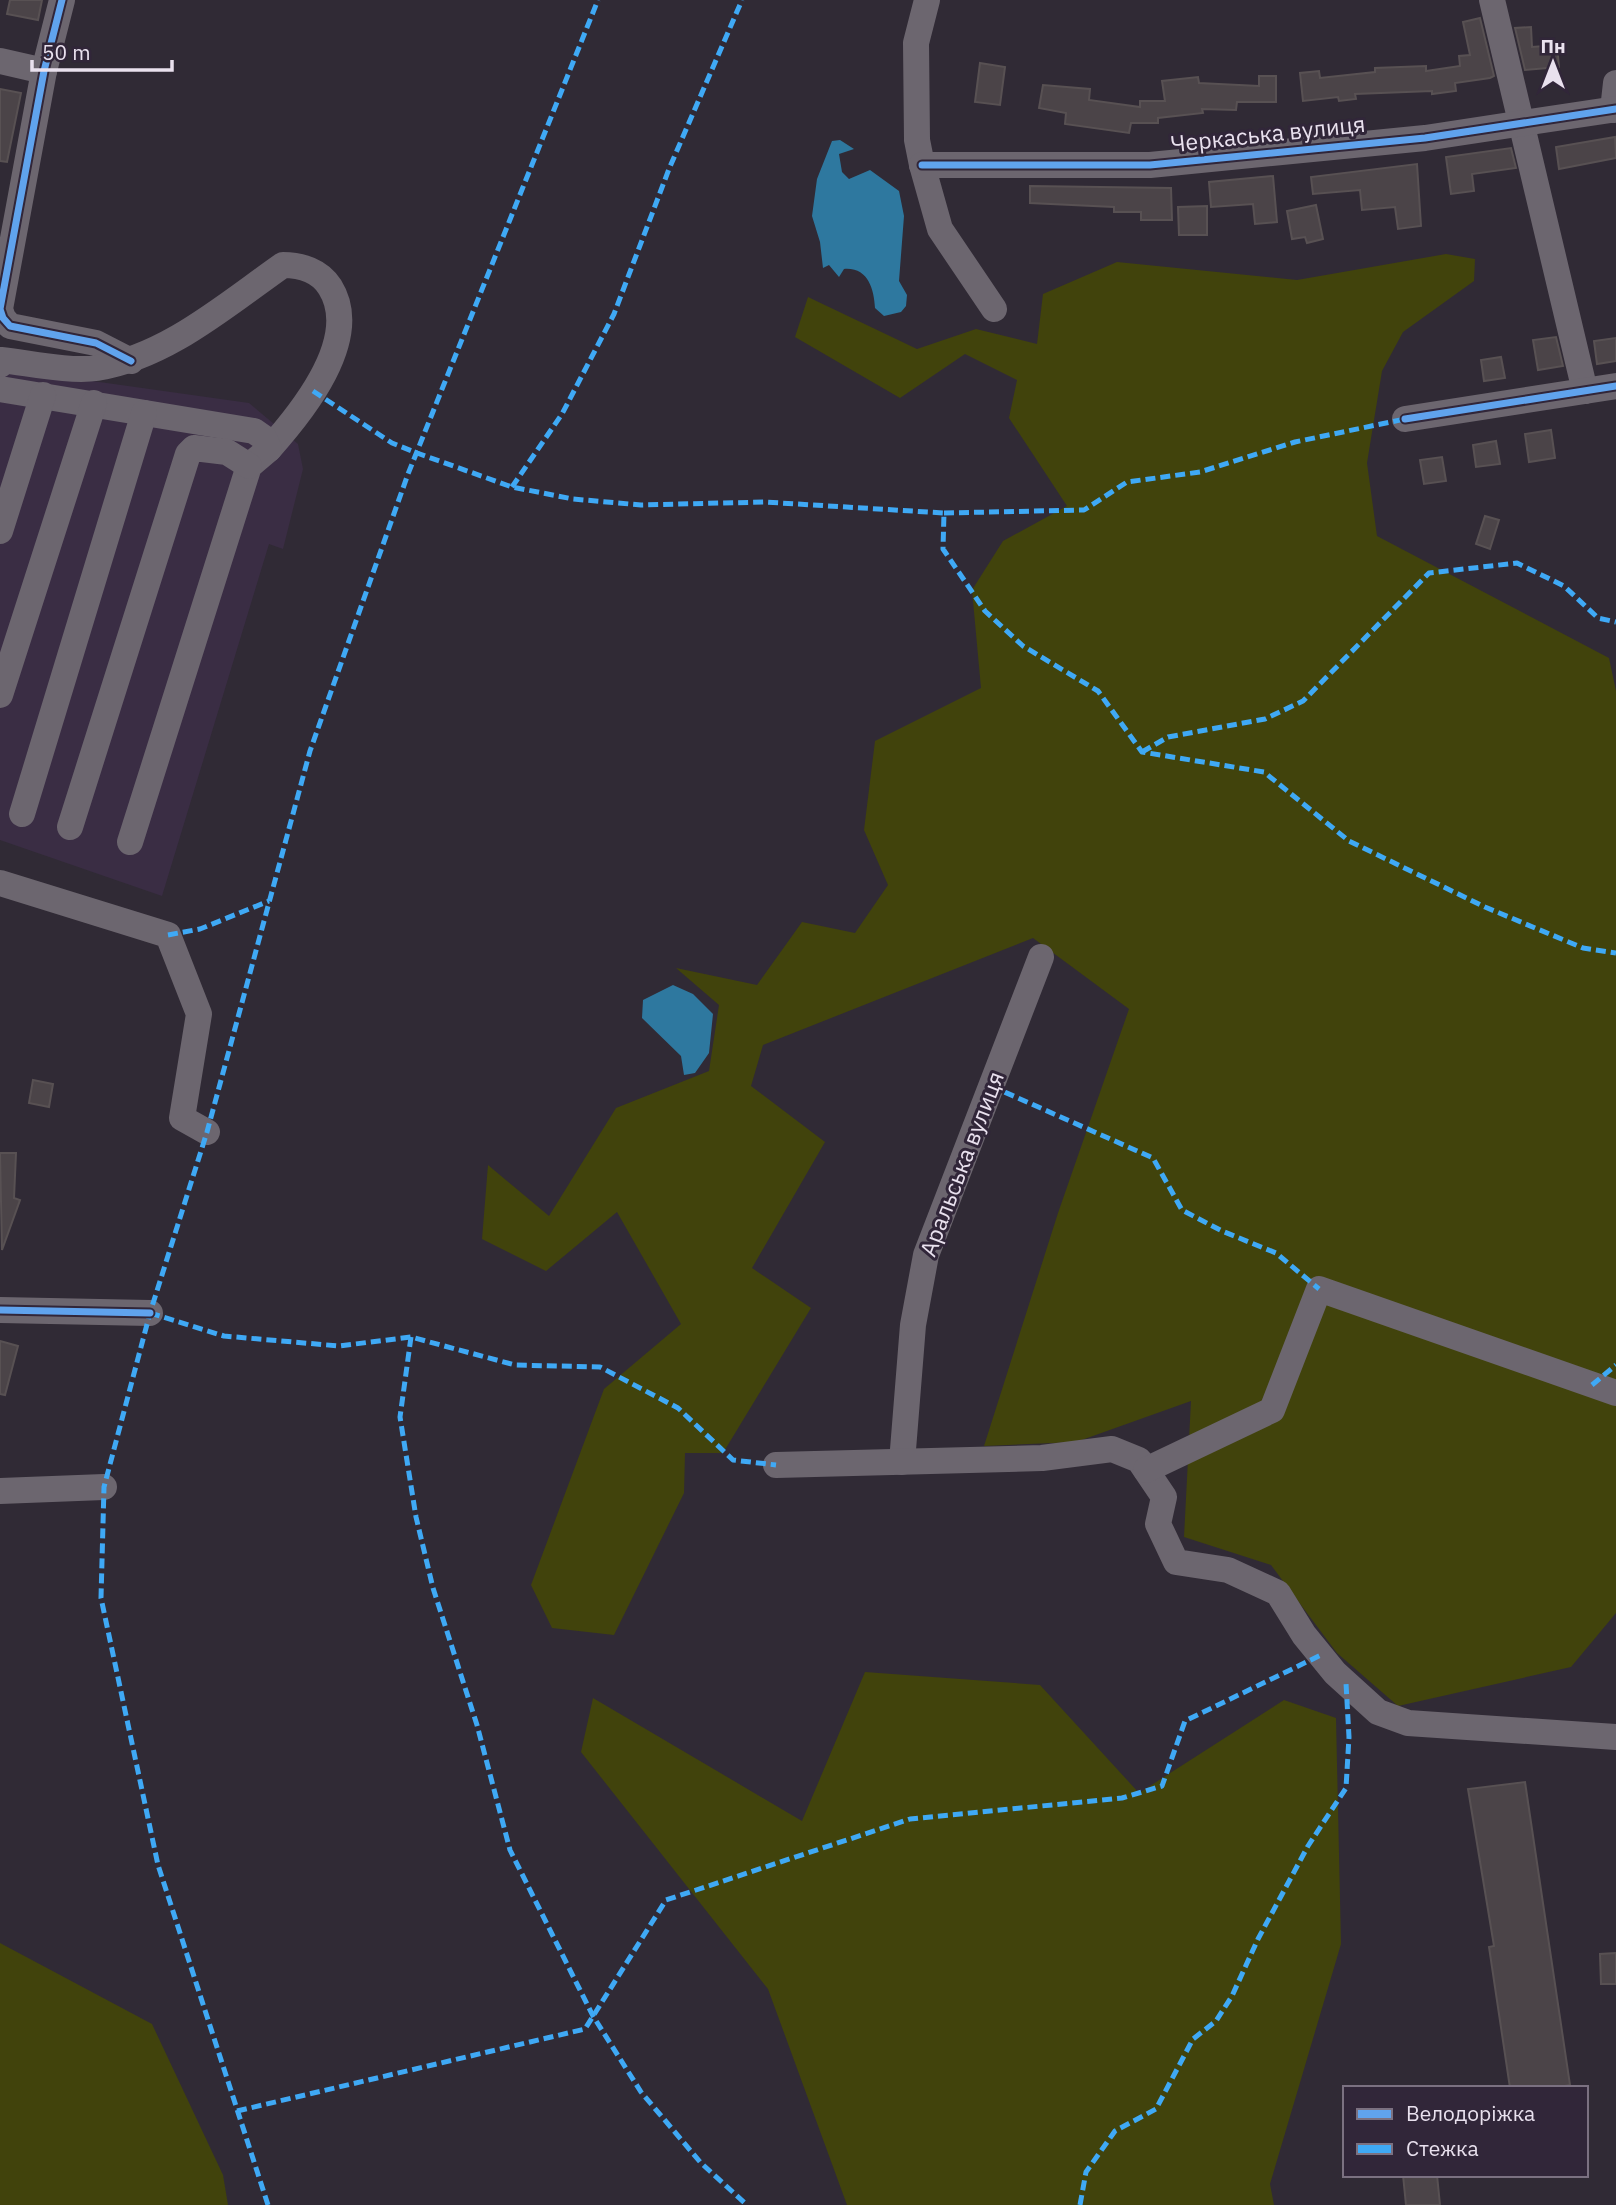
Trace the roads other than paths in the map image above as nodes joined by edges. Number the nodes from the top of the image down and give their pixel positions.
1 (62, 0) edge
2 (927, 0) edge
3 (1492, 0) edge
4 (0, 61) edge
5 (44, 71) junction
6 (1616, 83) edge
7 (1614, 110) edge
8 (1520, 124) junction
9 (922, 166) junction
10 (994, 309) dead end
11 (131, 361) junction
12 (0, 365) edge
13 (1616, 386) edge
14 (0, 389) edge
15 (1585, 391) junction
16 (43, 395) junction
17 (94, 403) junction
18 (144, 413) junction
19 (1405, 419) dead end
20 (269, 449) junction
21 (249, 466) junction
22 (0, 531) edge
23 (0, 695) edge
24 (22, 814) dead end
25 (70, 827) dead end
26 (130, 842) dead end
27 (0, 883) edge
28 (1041, 957) dead end
29 (206, 1132) dead end
30 (0, 1310) edge
31 (150, 1313) dead end
32 (1616, 1393) edge
33 (902, 1461) junction
34 (776, 1465) dead end
35 (1146, 1471) junction
36 (104, 1487) dead end
37 (0, 1491) edge
38 (1616, 1737) edge

1 - 5 street
2 - 9 street
3 - 8 street
4 - 5 street
5 - 11 street
6 - 7 street, Черкаська вулиця
7 - 8 street, Черкаська вулиця
8 - 9 street, Черкаська вулиця
8 - 15 street
9 - 10 street
11 - 12 street
11 - 20 street
13 - 15 street
14 - 16 street
15 - 19 street
16 - 17 street
16 - 22 street
17 - 18 street
17 - 23 street
18 - 20 street
18 - 24 street
20 - 21 street
21 - 25 street
21 - 26 street
27 - 29 street
28 - 33 street, Аральська вулиця
30 - 31 street
32 - 35 street
33 - 34 street
33 - 35 street
35 - 38 street
36 - 37 street

